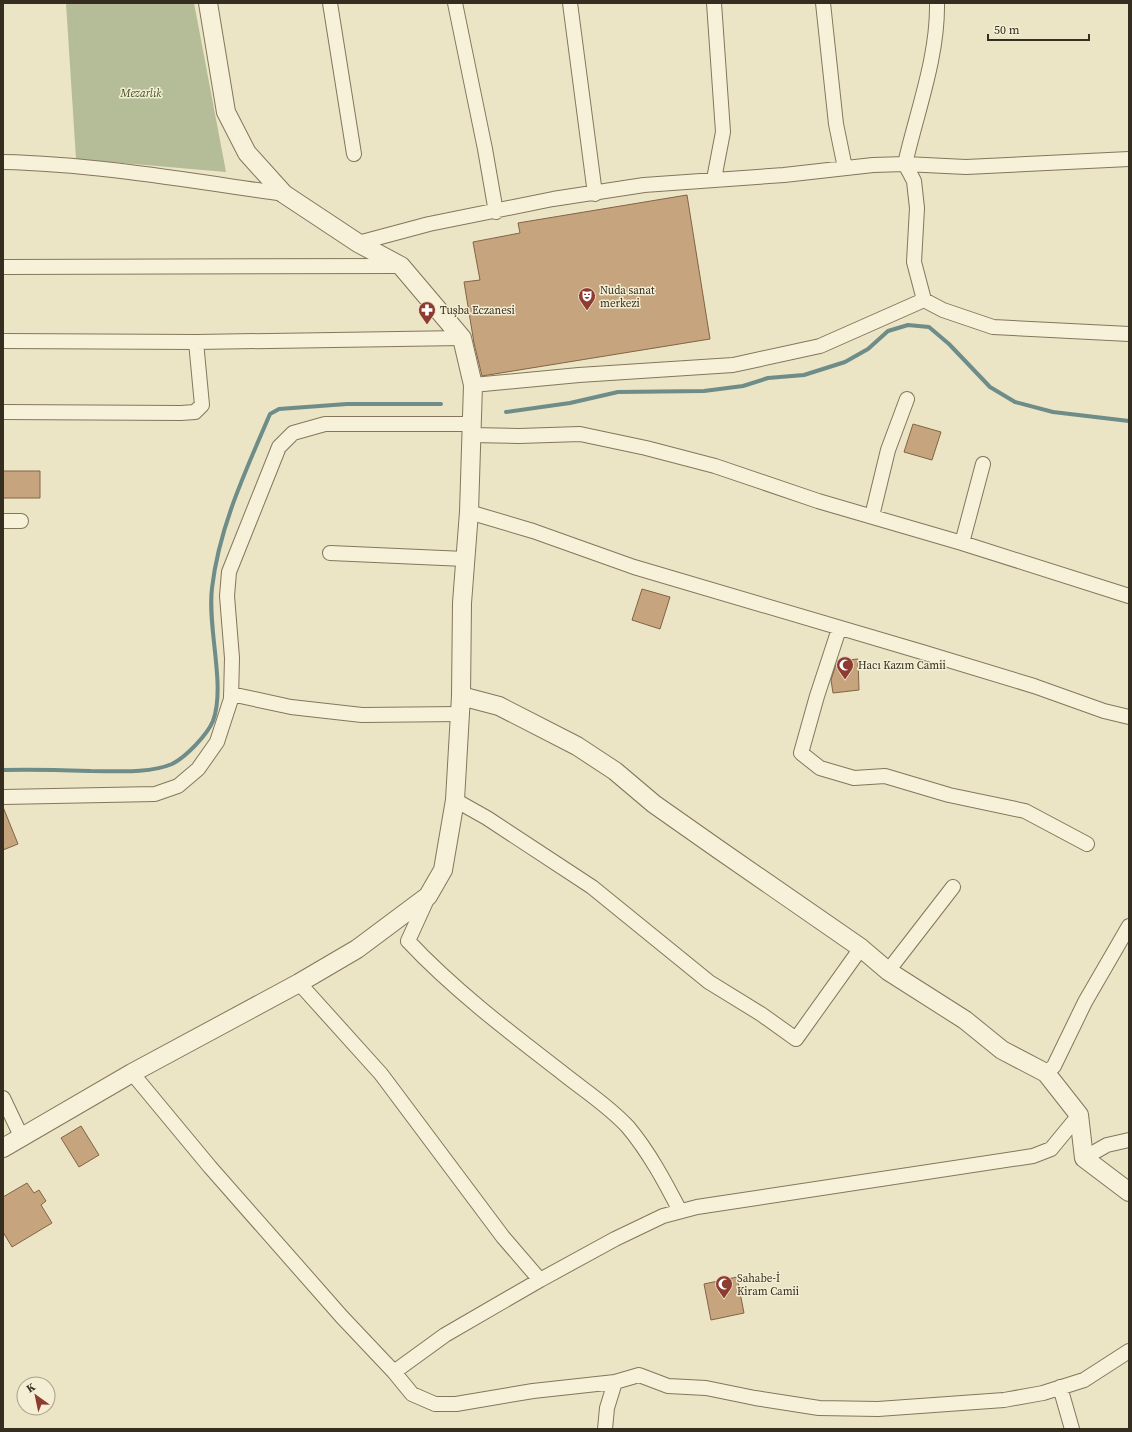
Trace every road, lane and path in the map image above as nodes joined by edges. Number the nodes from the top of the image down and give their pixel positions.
1 (208, 3) edge
2 (330, 3) edge
3 (455, 3) edge
4 (570, 3) edge
5 (714, 3) edge
6 (822, 3) edge
7 (937, 3) edge
8 (354, 154) dead end
9 (1129, 159) edge
10 (3, 162) edge
11 (905, 164) junction
12 (845, 168) junction
13 (714, 179) junction
14 (284, 194) junction
15 (595, 194) junction
16 (496, 212) junction
17 (358, 243) junction
18 (401, 266) junction
19 (3, 267) edge
20 (924, 300) junction
21 (1129, 334) edge
22 (462, 338) junction
23 (3, 340) edge
24 (196, 342) junction
25 (473, 385) junction
26 (907, 399) dead end
27 (3, 412) edge
28 (471, 429) junction
29 (983, 464) dead end
30 (469, 512) junction
31 (872, 516) junction
32 (3, 521) edge
33 (21, 521) dead end
34 (962, 543) junction
35 (330, 553) dead end
36 (465, 559) junction
37 (1129, 596) edge
38 (840, 629) junction
39 (231, 694) junction
40 (461, 696) junction
41 (460, 714) junction
42 (1129, 717) edge
43 (3, 797) edge
44 (455, 800) junction
45 (1087, 844) dead end
46 (953, 887) dead end
47 (428, 896) junction
48 (1129, 926) edge
49 (861, 948) junction
50 (888, 971) junction
51 (298, 983) junction
52 (132, 1073) junction
53 (1046, 1073) junction
54 (3, 1098) edge
55 (1079, 1115) junction
56 (22, 1138) junction
57 (1129, 1140) edge
58 (3, 1148) edge
59 (1084, 1158) junction
60 (1129, 1192) edge
61 (680, 1212) junction
62 (540, 1280) junction
63 (1129, 1351) edge
64 (394, 1372) junction
65 (615, 1382) junction
66 (1060, 1387) junction
67 (605, 1429) edge
68 (1072, 1429) edge

1 - 14 street
2 - 8 street
3 - 16 street
4 - 15 street
5 - 13 street
6 - 12 street
7 - 11 street
9 - 11 street
10 - 14 street
11 - 12 street
11 - 20 street
12 - 13 street
13 - 15 street
14 - 17 street
15 - 16 street
16 - 17 street
17 - 18 street
18 - 19 street
18 - 22 street
20 - 21 street
20 - 25 street
22 - 24 street
22 - 25 street
23 - 24 street
24 - 27 street
25 - 28 street
26 - 31 street
28 - 30 street
28 - 31 street
28 - 39 street
29 - 34 street
30 - 36 street
30 - 38 street
31 - 34 street
32 - 33 street
34 - 37 street
35 - 36 street
36 - 40 street
38 - 42 street
38 - 45 street
39 - 41 street
39 - 43 street
40 - 41 street
40 - 49 street
41 - 44 street
44 - 47 street
44 - 49 street
46 - 50 street
47 - 51 street
47 - 61 street
48 - 53 street
49 - 50 street
50 - 53 street
51 - 52 street
51 - 62 street
52 - 56 street
52 - 64 street
53 - 55 street
54 - 56 street
55 - 59 street
55 - 61 street
56 - 58 street
57 - 59 street
59 - 60 street
61 - 62 street
62 - 64 street
63 - 66 street
64 - 65 street
65 - 66 street
65 - 67 street
66 - 68 street

